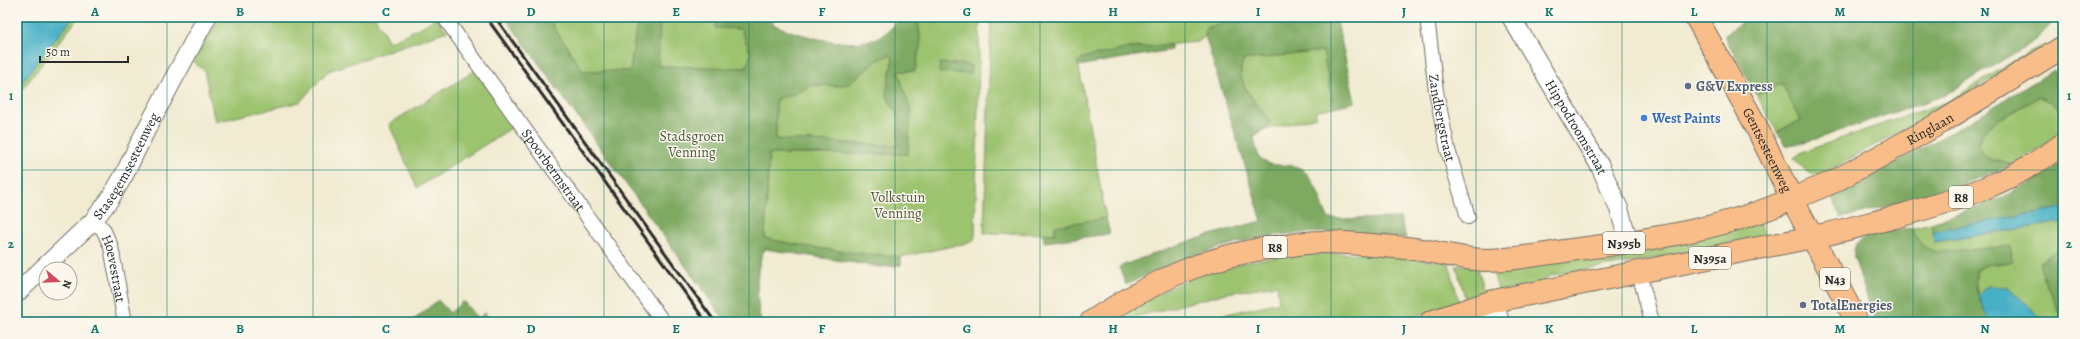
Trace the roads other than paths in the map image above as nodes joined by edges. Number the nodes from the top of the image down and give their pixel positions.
1 (207, 17) edge
2 (444, 17) edge
3 (1427, 17) edge
4 (1511, 17) edge
5 (1696, 17) edge
6 (2063, 47) edge
7 (2063, 144) edge
8 (1792, 199) junction
9 (1468, 217) dead end
10 (93, 221) junction
11 (1808, 229) junction
12 (1629, 243) junction
13 (1476, 259) joint
14 (1639, 274) junction
15 (17, 293) edge
16 (1494, 301) junction
17 (125, 322) edge
18 (663, 322) edge
19 (1091, 322) edge
20 (1431, 322) edge
21 (1479, 322) edge
22 (1500, 322) edge
23 (1652, 322) edge
24 (1857, 322) edge

1 - 10 street, Stasegemsesteenweg
2 - 18 street, Spoorbermstraat
3 - 9 street, Zandbergstraat
4 - 12 street, Hippodroomstraat
5 - 8 main road, Gentsesteenweg / N43
6 - 8 main road, Ringlaan
7 - 11 main road, R8
8 - 11 main road, Gentsesteenweg / N43
8 - 12 main road, N395b
10 - 15 street, Stasegemsesteenweg
10 - 17 street, Hoevestraat
11 - 14 main road, N395a
11 - 24 main road, N43
12 - 13 main road, N395b
13 - 19 main road, R8
14 - 16 main road, N395a
14 - 23 street
16 - 20 main road
16 - 21 street
16 - 22 street

